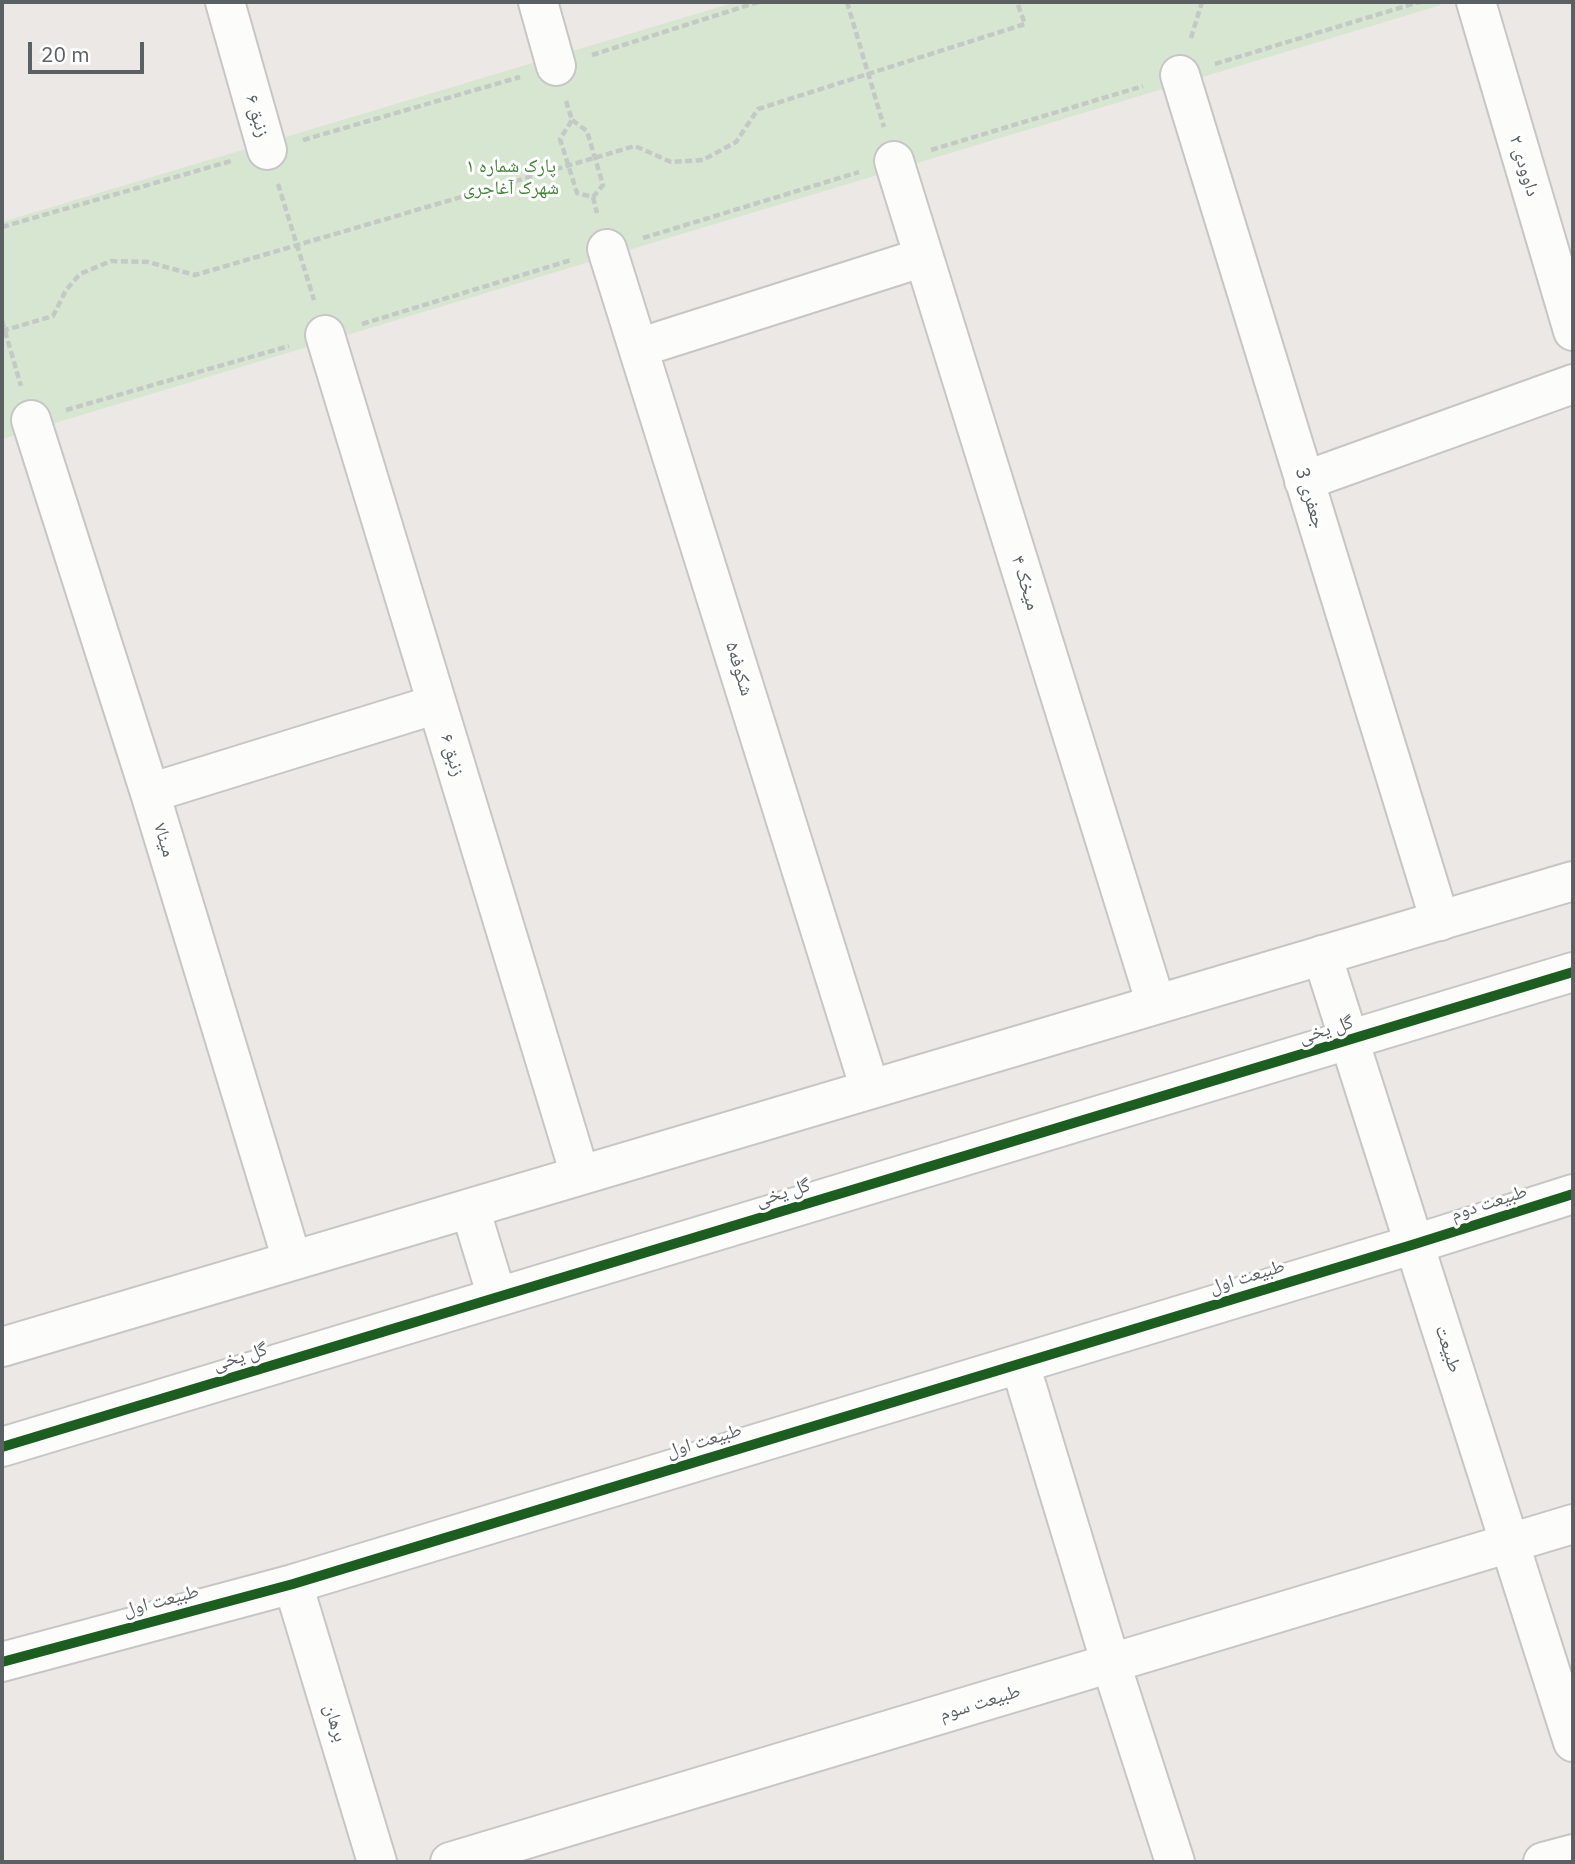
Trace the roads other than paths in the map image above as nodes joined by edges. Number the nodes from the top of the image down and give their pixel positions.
1 (225, 2) edge
2 (537, 2) edge
3 (1476, 2) edge
4 (556, 66) road end
5 (1180, 75) road end
6 (267, 150) road end
7 (894, 161) road end
8 (607, 248) road end
9 (924, 257) junction
10 (1573, 331) edge
11 (325, 335) road end
12 (638, 348) junction
13 (1573, 384) edge
14 (31, 420) road end
15 (1304, 481) junction
16 (437, 704) junction
17 (150, 793) junction
18 (1573, 881) edge
19 (1440, 921) junction
20 (1322, 955) junction
21 (1573, 972) edge
22 (1156, 1004) junction
23 (1349, 1041) junction
24 (870, 1088) junction
25 (580, 1175) junction
26 (1573, 1194) edge
27 (470, 1208) junction
28 (1415, 1244) junction
29 (292, 1260) junction
30 (497, 1297) junction
31 (3, 1344) edge
32 (1020, 1364) junction
33 (2, 1447) edge
34 (1573, 1524) edge
35 (1510, 1544) junction
36 (293, 1584) junction
37 (2, 1662) edge
38 (1111, 1664) junction
39 (1573, 1742) edge
40 (1573, 1854) edge
41 (377, 1862) edge
42 (450, 1862) edge
43 (1175, 1862) edge
44 (1543, 1862) edge

1 - 6 street, زنبق ۶
2 - 4 street
3 - 10 street, داوودی ۲
5 - 15 street, 3 جعفری
7 - 9 street, میخک ۴
8 - 12 street, شکوفه۵
9 - 12 street
9 - 22 street, میخک ۴
11 - 16 street, زنبق ۶
12 - 24 street, شکوفه۵
13 - 15 street
14 - 17 street, مینا۷
15 - 19 street, 3 جعفری
16 - 17 street
16 - 25 street, زنبق ۶
17 - 29 street, مینا۷
18 - 19 street
19 - 20 street
20 - 22 street
20 - 23 street, طبیعت
21 - 23 street, گل یخی
22 - 24 street
23 - 28 street, طبیعت
23 - 30 street, گل یخی
24 - 25 street
25 - 27 street
26 - 28 street, طبیعت دوم
27 - 29 street
27 - 30 street
28 - 32 street, طبیعت اول
28 - 35 street, طبیعت
29 - 31 street
30 - 33 street, گل یخی
32 - 36 street, طبیعت اول
32 - 38 street
34 - 35 street, طبیعت سوم
35 - 38 street, طبیعت سوم
35 - 39 street, طبیعت
36 - 37 street, طبیعت اول
36 - 41 street, برهان
38 - 42 street, طبیعت سوم
38 - 43 street
40 - 44 street

